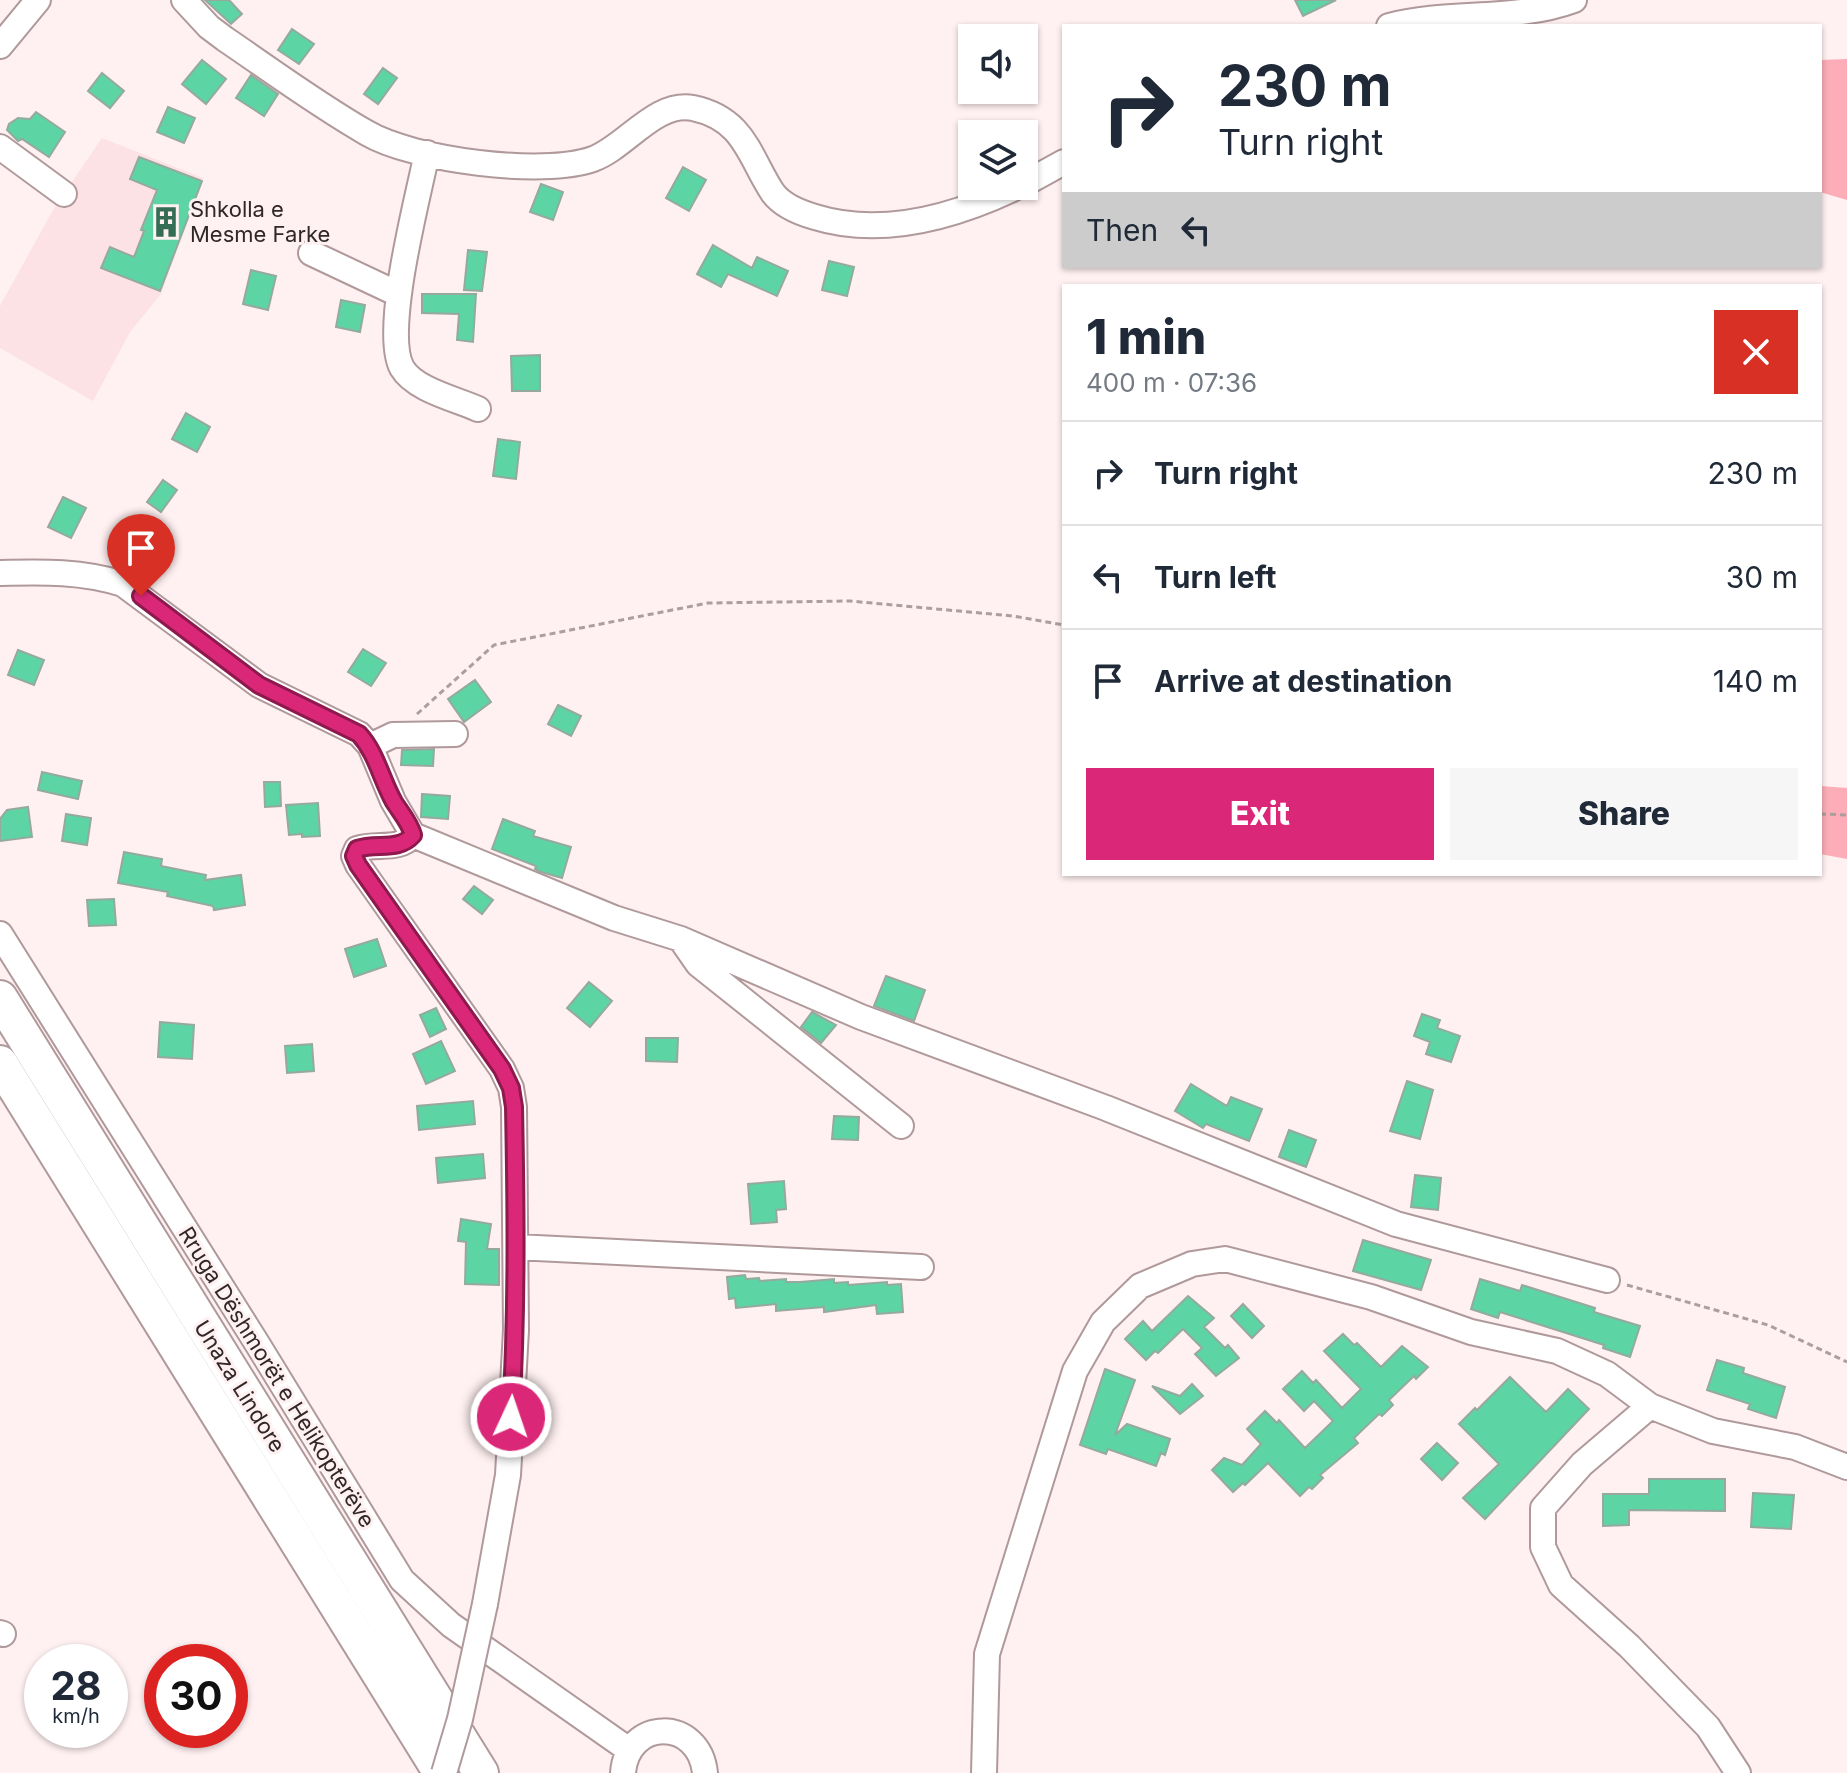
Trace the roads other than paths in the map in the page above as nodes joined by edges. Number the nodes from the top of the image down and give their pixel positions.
1 (38, 0) edge
2 (184, 0) edge
3 (1574, 0) edge
4 (1398, 24) edge
5 (0, 46) edge
6 (0, 147) edge
7 (427, 153) junction
8 (1062, 163) edge
9 (1038, 176) edge
10 (64, 194) dead end
11 (991, 200) edge
12 (311, 253) dead end
13 (398, 294) junction
14 (478, 409) dead end
15 (0, 573) edge
16 (455, 734) dead end
17 (370, 746) junction
18 (413, 835) junction
19 (0, 934) edge
20 (681, 939) junction
21 (0, 998) edge
22 (0, 1063) edge
23 (901, 1126) dead end
24 (516, 1247) junction
25 (921, 1267) dead end
26 (1607, 1280) road end
27 (1650, 1406) junction
28 (1847, 1467) edge
29 (626, 1761) edge
30 (442, 1773) edge
31 (481, 1773) edge
32 (705, 1773) edge
33 (984, 1773) edge
34 (1738, 1773) edge

1 - 5 street
2 - 7 street
3 - 4 street
6 - 10 street
7 - 11 street
7 - 13 street
8 - 9 street
12 - 13 street
13 - 14 street
15 - 17 street
16 - 17 street
17 - 18 street
18 - 20 street
18 - 24 street
19 - 29 street, Rruga Dëshmorët e Helikopterëve
20 - 23 street
20 - 26 street
21 - 31 highway, Unaza Lindore
22 - 30 highway, Unaza Lindore
24 - 25 street
24 - 30 street, bridge
27 - 28 street
27 - 33 street
27 - 34 street
29 - 32 street

